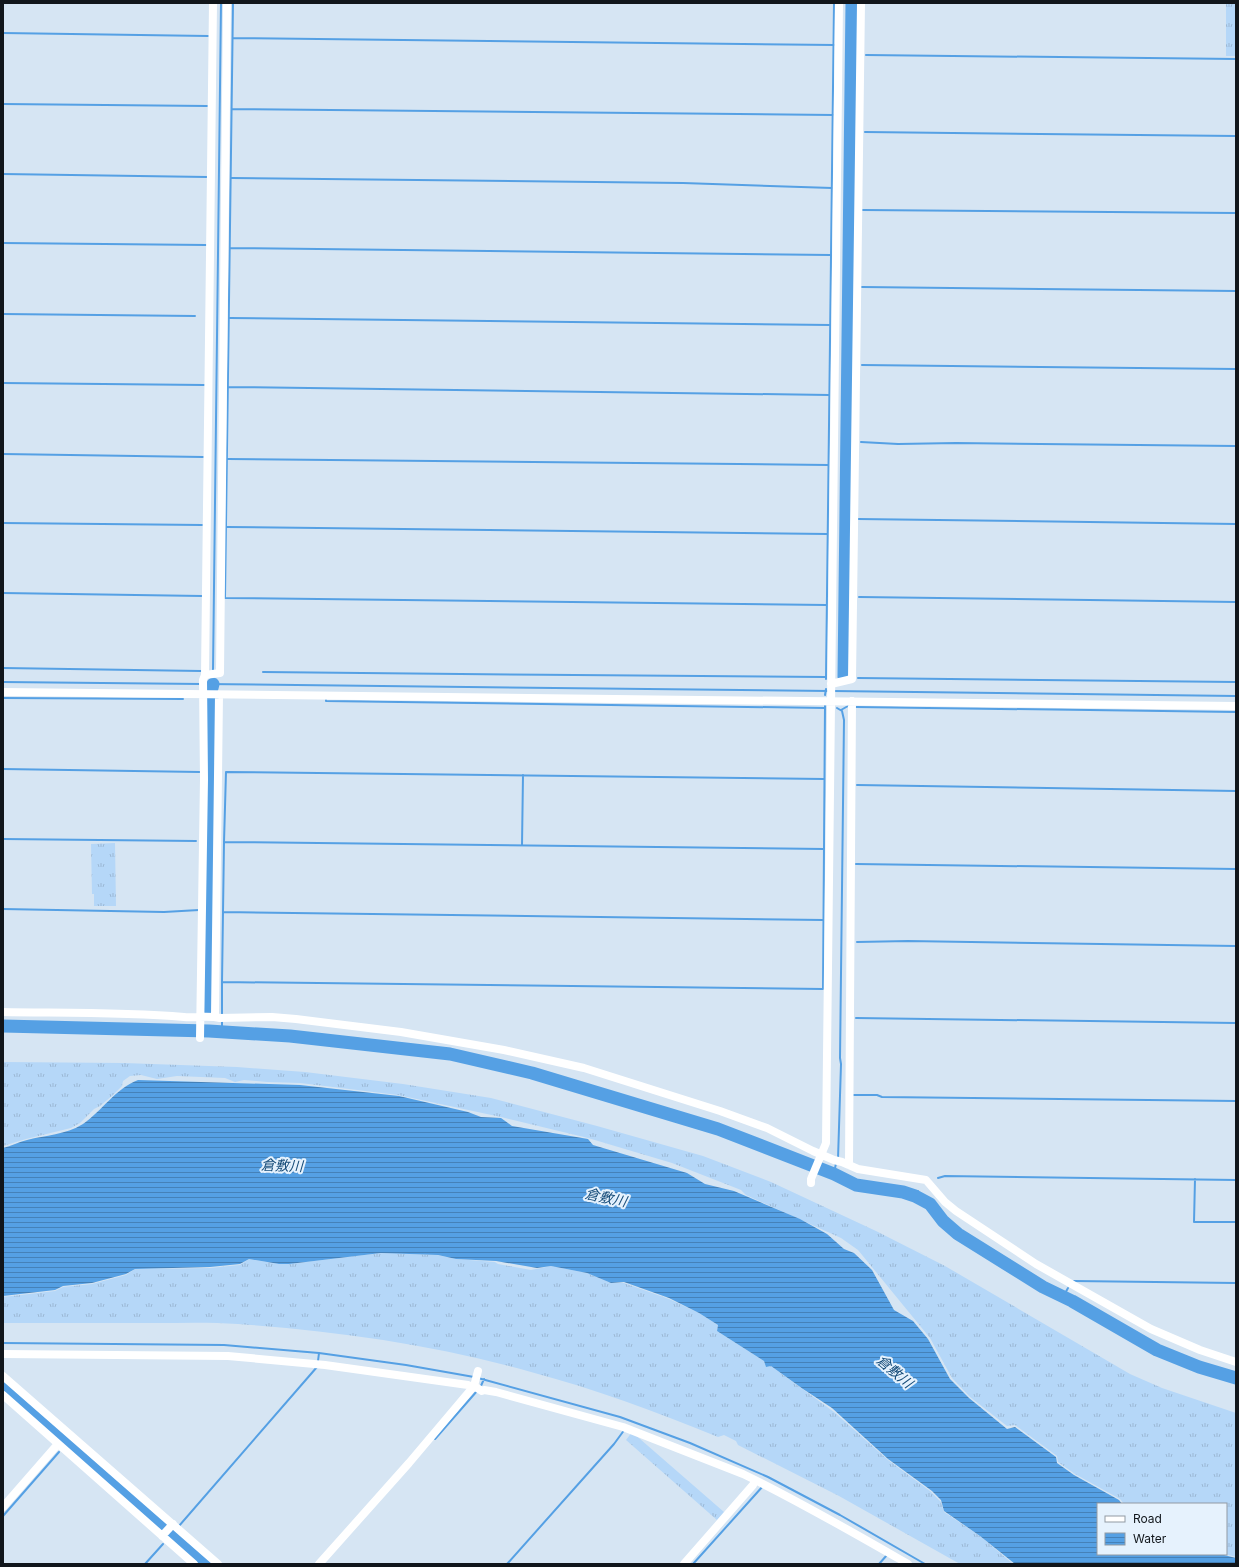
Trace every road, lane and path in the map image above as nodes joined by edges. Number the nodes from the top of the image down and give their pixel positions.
1 (213, 3) edge
2 (227, 3) edge
3 (839, 3) edge
4 (861, 3) edge
5 (203, 684) junction
6 (3, 692) edge
7 (831, 692) junction
8 (220, 695) junction
9 (852, 701) junction
10 (1236, 706) edge
11 (3, 1012) edge
12 (219, 1017) junction
13 (200, 1020) junction
14 (200, 1038) dead end
15 (822, 1155) junction
16 (842, 1162) junction
17 (812, 1179) dead end
18 (3, 1354) edge
19 (1236, 1362) edge
20 (3, 1376) edge
21 (477, 1383) junction
22 (3, 1396) edge
23 (63, 1440) junction
24 (761, 1483) junction
25 (3, 1507) edge
26 (168, 1530) junction
27 (194, 1564) edge
28 (218, 1564) edge
29 (319, 1564) edge
30 (684, 1564) edge
31 (908, 1564) edge

1 - 5 street
2 - 5 street
3 - 7 street
4 - 7 street
5 - 6 street
5 - 8 street
5 - 13 street
7 - 8 street
7 - 9 street
7 - 15 street
8 - 12 street
9 - 10 street
9 - 16 street
11 - 13 street
12 - 13 street
12 - 15 street
13 - 14 street
15 - 16 street
15 - 17 street
16 - 19 street
18 - 21 street
20 - 23 street
21 - 24 street
21 - 29 street
22 - 23 street
23 - 25 street
23 - 26 street
23 - 26 street
24 - 30 street
24 - 31 street
26 - 27 street
26 - 28 street

